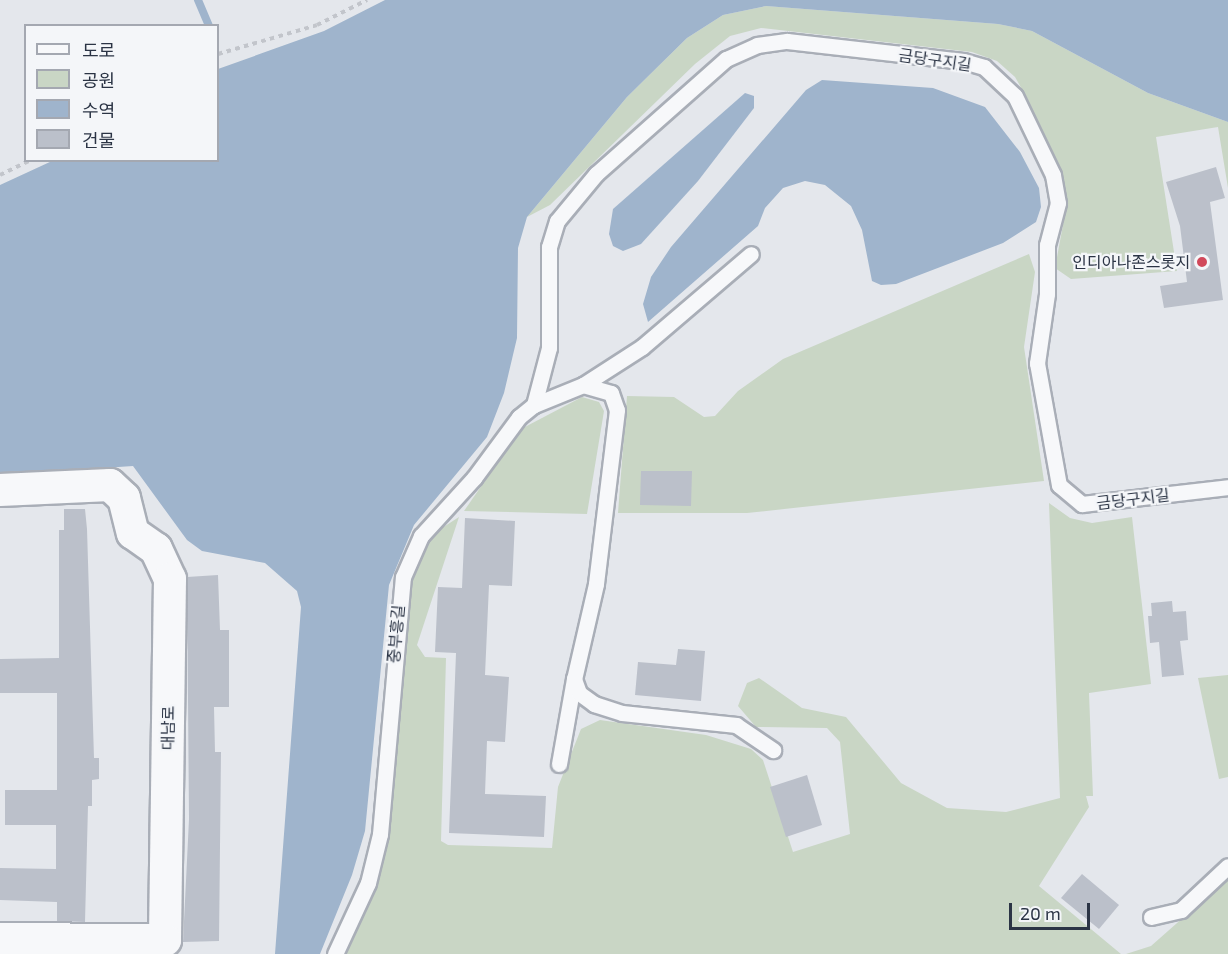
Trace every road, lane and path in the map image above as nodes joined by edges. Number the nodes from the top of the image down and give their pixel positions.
1 (366, 0) edge
2 (219, 54) edge
3 (28, 162) edge
4 (0, 175) edge
5 (751, 254) dead end
6 (584, 385) junction
7 (534, 405) junction
8 (1228, 487) edge
9 (0, 490) edge
10 (574, 679) junction
11 (773, 750) dead end
12 (559, 764) dead end
13 (1228, 866) edge
14 (1151, 917) dead end
15 (0, 939) edge
16 (335, 954) edge

1 - 2 path
3 - 4 path
5 - 6 lane, 중부흥길
6 - 7 lane, 중부흥길
6 - 10 lane
7 - 8 lane, 금당구지길
7 - 16 lane, 중부흥길
9 - 15 street, 대남로
10 - 11 lane
10 - 12 lane
13 - 14 lane

